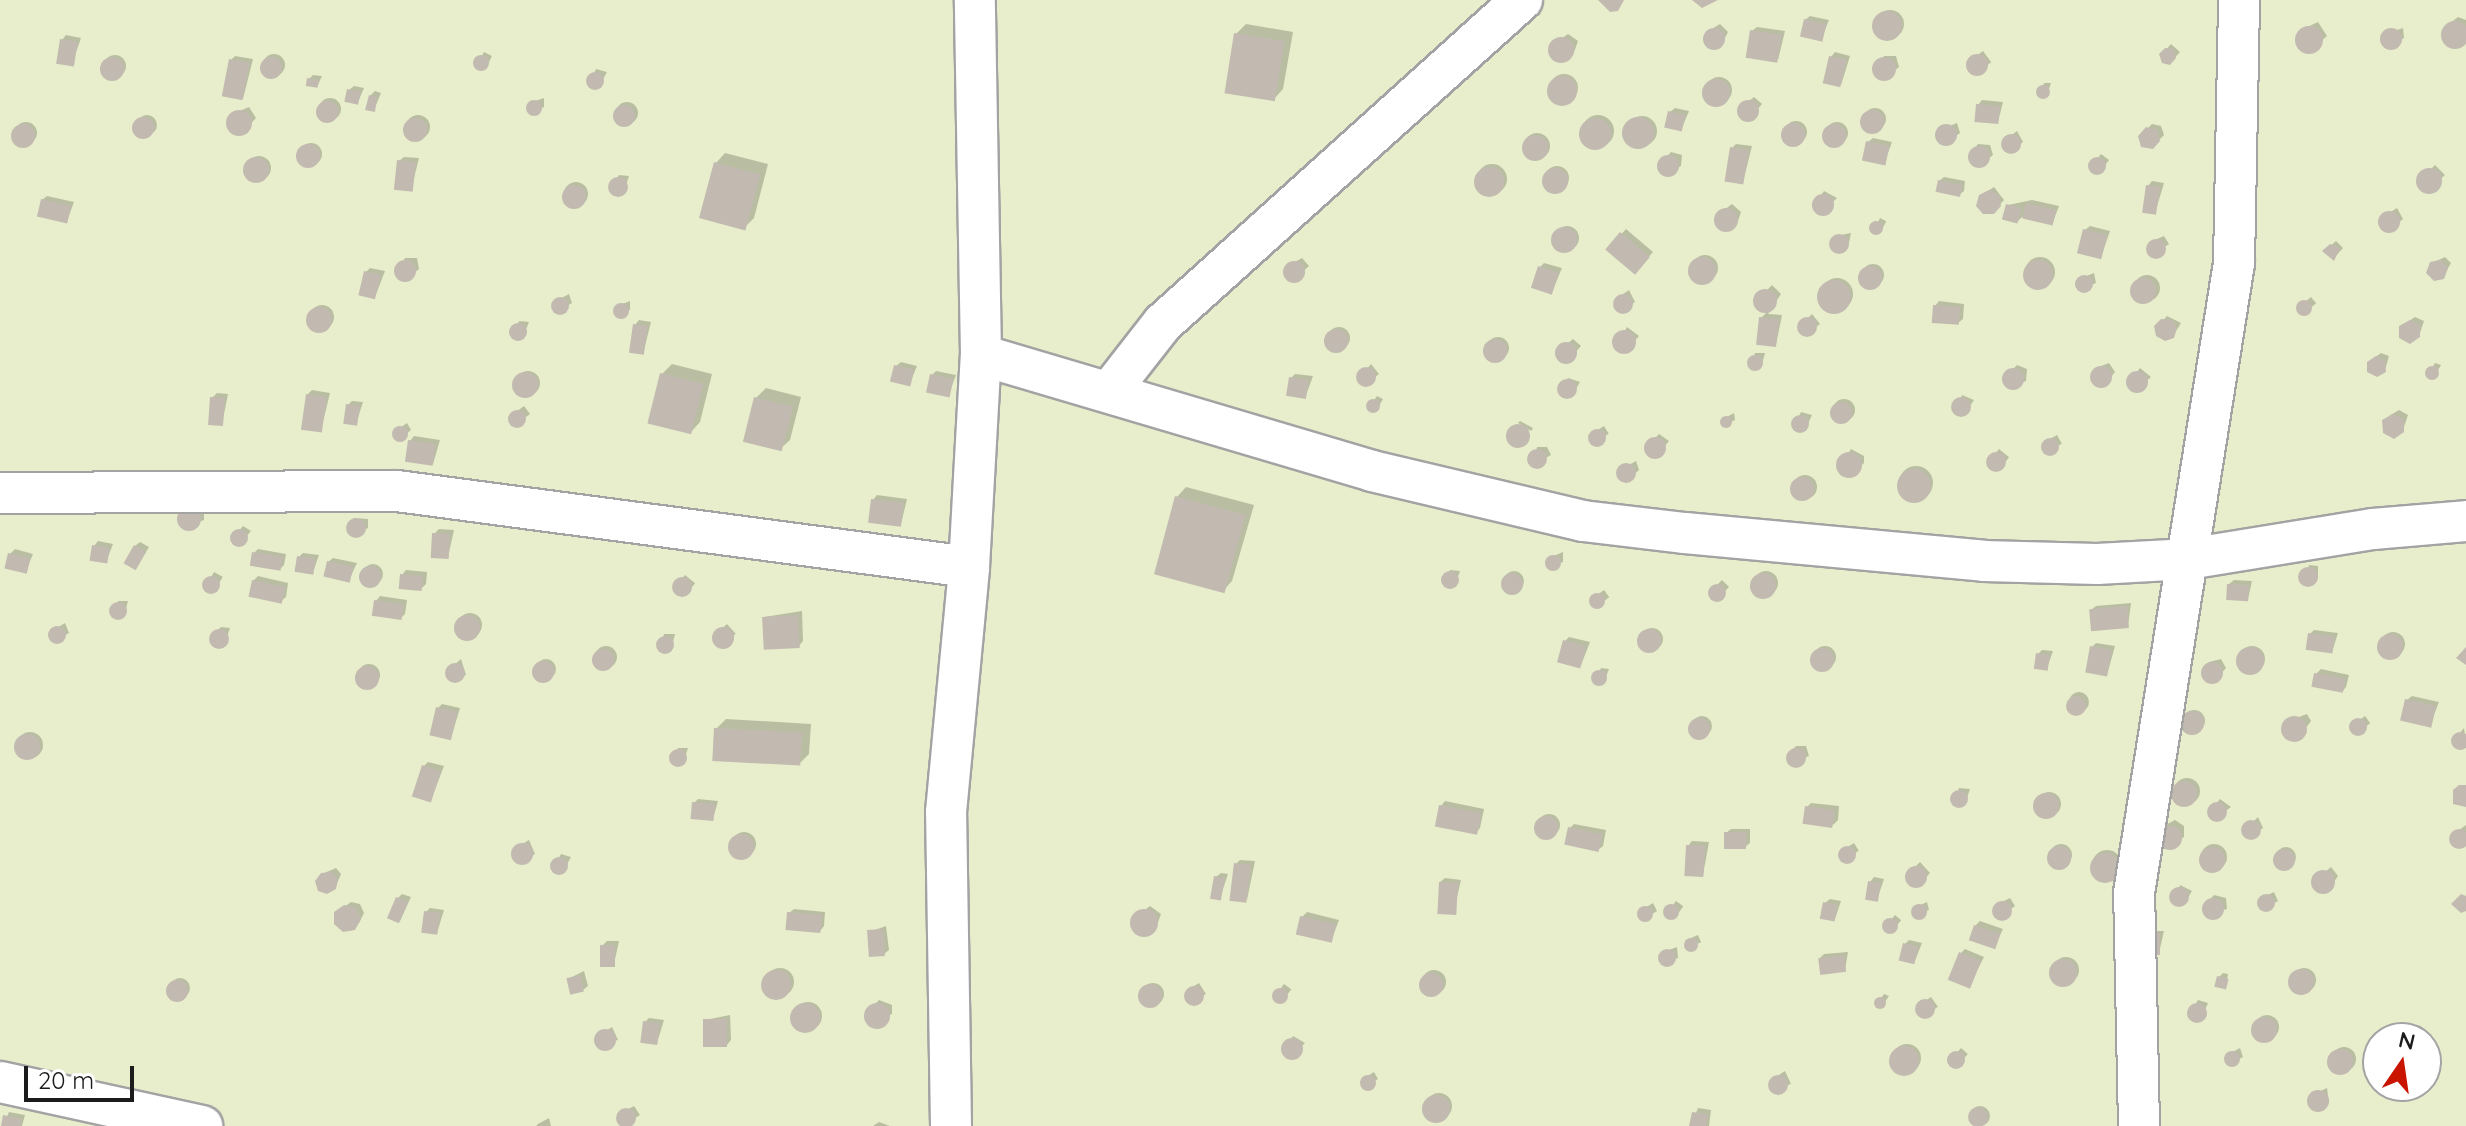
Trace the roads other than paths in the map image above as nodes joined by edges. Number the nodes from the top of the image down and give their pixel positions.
1 (975, 0) edge
2 (1522, 0) edge
3 (2239, 0) edge
4 (981, 355) junction
5 (1109, 392) junction
6 (0, 493) edge
7 (2466, 521) edge
8 (2188, 559) junction
9 (969, 567) junction
10 (0, 1082) edge
11 (202, 1126) edge
12 (951, 1126) edge
13 (2139, 1126) edge

1 - 4 street
2 - 5 street
3 - 8 street
4 - 5 street
4 - 9 street
5 - 8 street
6 - 9 street
7 - 8 street
8 - 13 street
9 - 12 street
10 - 11 street

